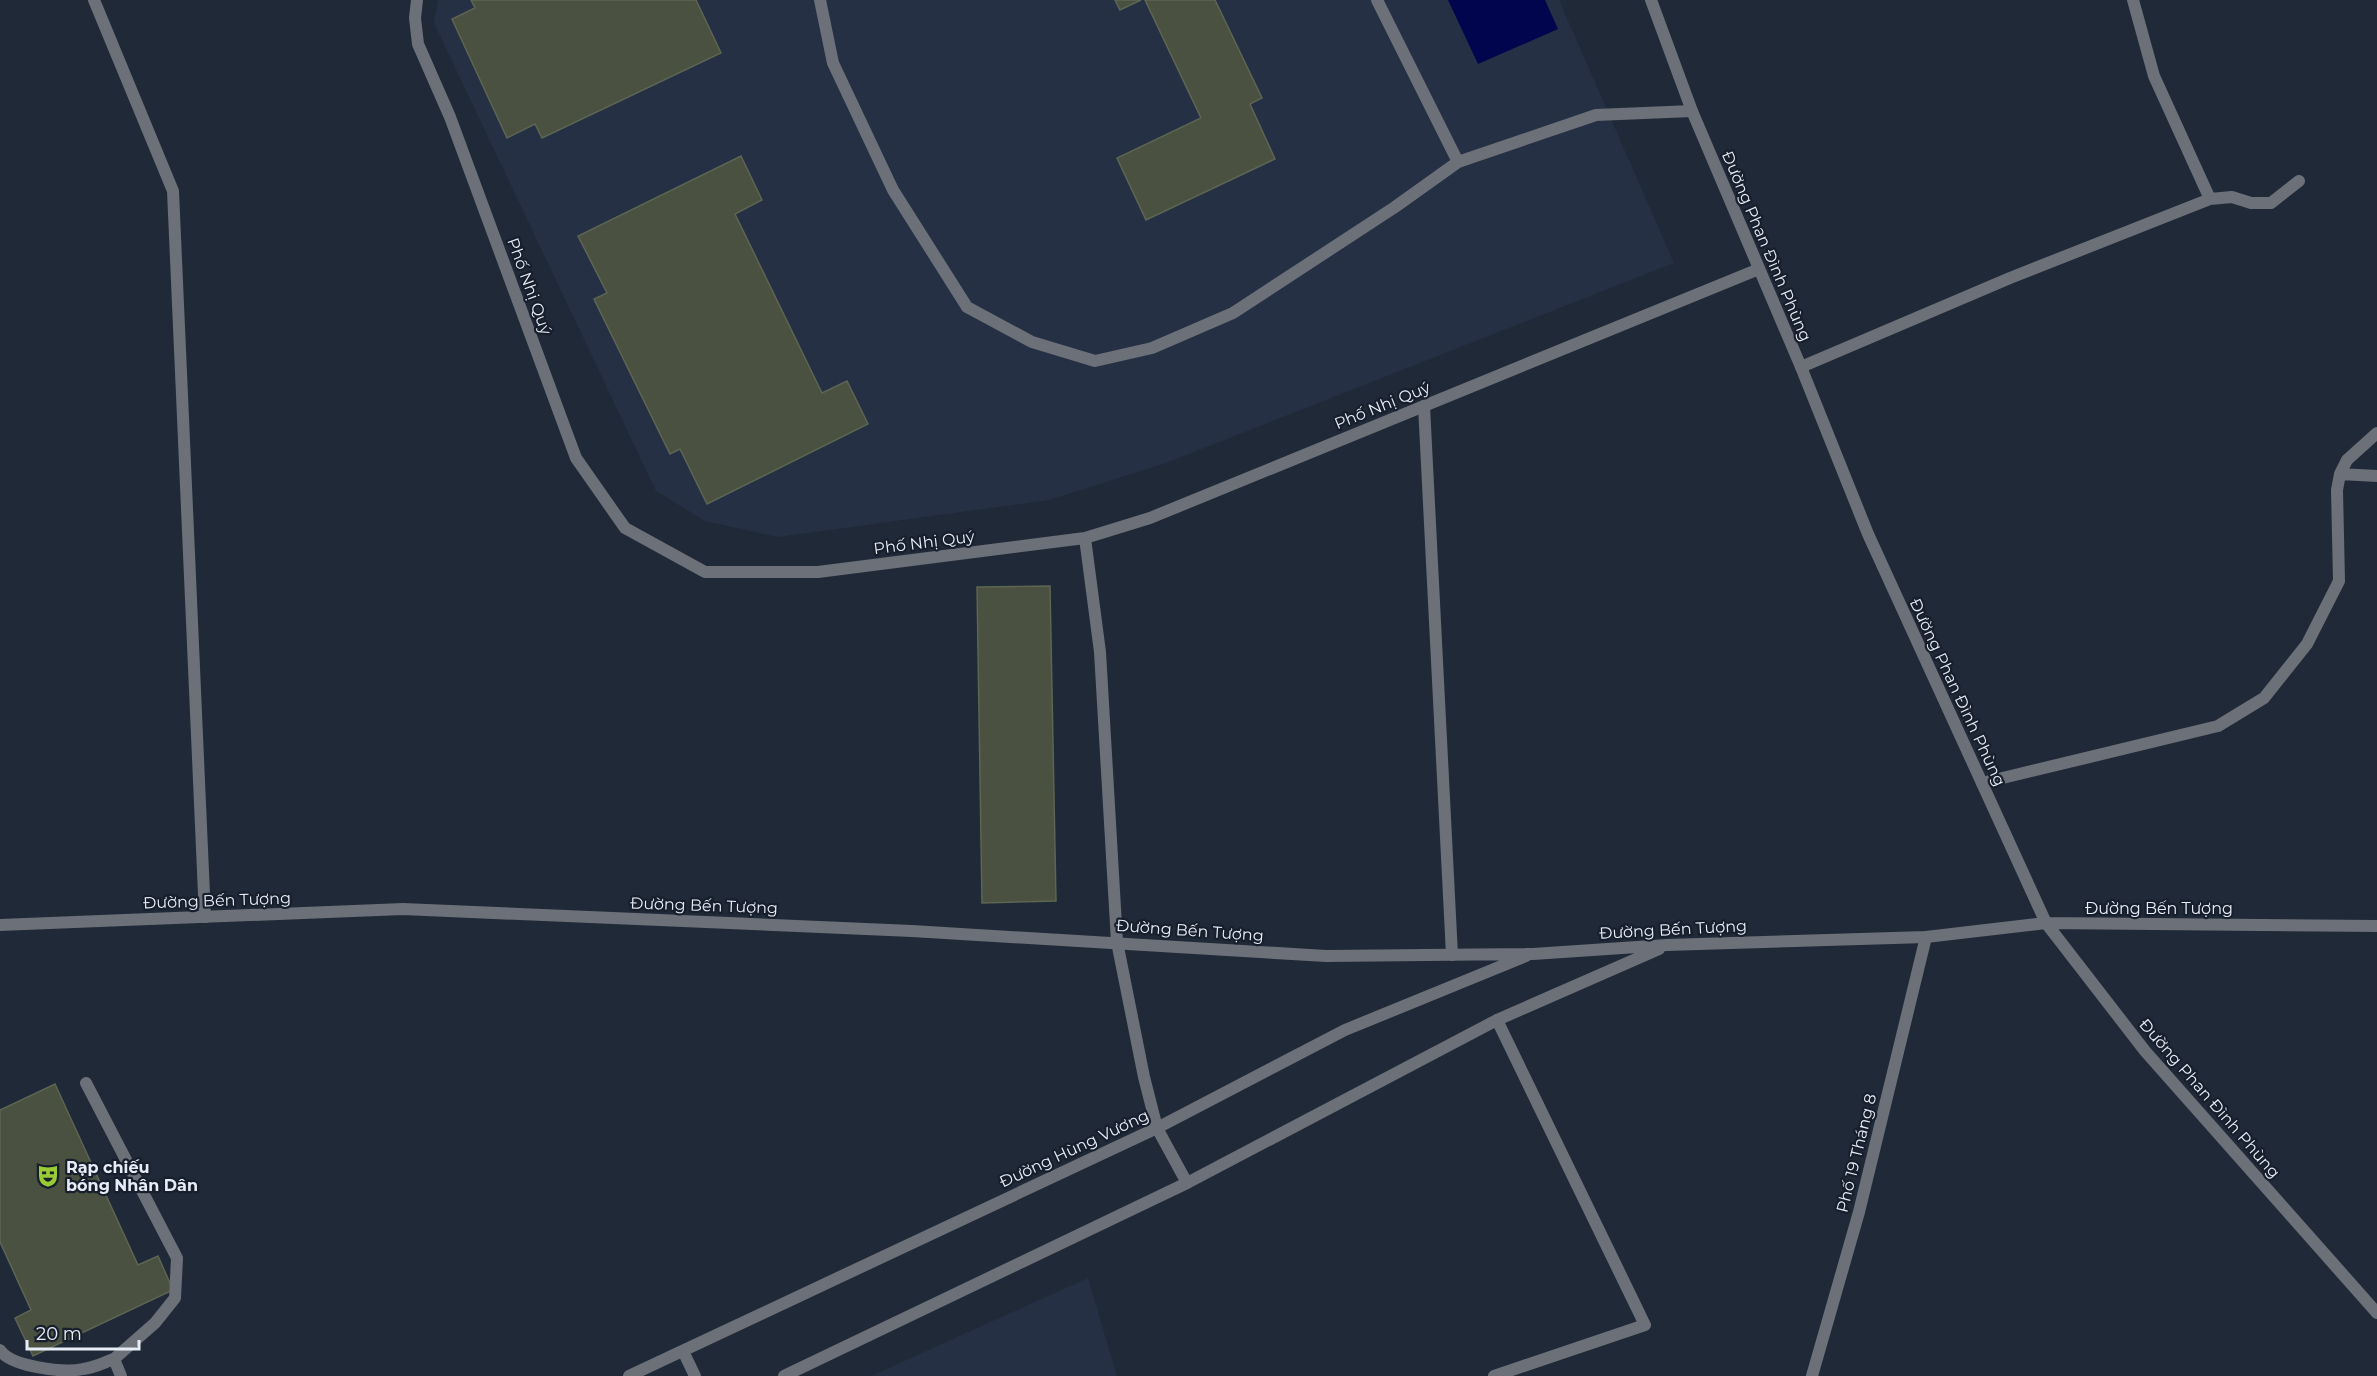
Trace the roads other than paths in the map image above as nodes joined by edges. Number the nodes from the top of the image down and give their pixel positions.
1 (94, 0) edge
2 (417, 0) edge
3 (820, 0) edge
4 (1377, 0) edge
5 (1651, 0) edge
6 (2133, 0) edge
7 (1692, 111) junction
8 (1458, 162) junction
9 (2299, 181) dead end
10 (2210, 199) junction
11 (1758, 269) junction
12 (1801, 367) junction
13 (1424, 406) junction
14 (2377, 432) edge
15 (2340, 474) junction
16 (2377, 476) edge
17 (1084, 538) junction
18 (1982, 783) junction
19 (204, 917) junction
20 (2046, 923) junction
21 (0, 925) edge
22 (2377, 926) edge
23 (1926, 937) junction
24 (1117, 942) junction
25 (1667, 945) junction
26 (1533, 954) junction
27 (1452, 955) junction
28 (1497, 1020) junction
29 (86, 1083) dead end
30 (1156, 1128) junction
31 (1187, 1183) junction
32 (2377, 1313) edge
33 (0, 1350) edge
34 (683, 1351) junction
35 (114, 1359) junction
36 (122, 1376) edge
37 (629, 1376) edge
38 (695, 1376) edge
39 (784, 1376) edge
40 (1494, 1376) edge
41 (1812, 1376) edge

1 - 19 street
2 - 17 street, Phố Nhị Quý
3 - 8 street
4 - 8 street
5 - 7 street, Đường Phan Đình Phùng
6 - 10 street
7 - 8 street
7 - 11 street, Đường Phan Đình Phùng
9 - 10 street
10 - 12 street
11 - 12 street, Đường Phan Đình Phùng
11 - 13 street, Phố Nhị Quý
12 - 18 street, Đường Phan Đình Phùng
13 - 17 street, Phố Nhị Quý
13 - 27 street
14 - 15 street
15 - 16 street
15 - 18 street
17 - 24 street
18 - 20 street, Đường Phan Đình Phùng
19 - 21 street, Đường Bến Tượng
19 - 24 street, Đường Bến Tượng
20 - 22 street, Đường Bến Tượng
20 - 23 street, Đường Bến Tượng
20 - 32 street, Đường Phan Đình Phùng
23 - 25 street, Đường Bến Tượng
23 - 41 street, Phố 19 Tháng 8
24 - 27 street, Đường Bến Tượng
24 - 30 street
25 - 26 street, Đường Bến Tượng
25 - 28 street
26 - 27 street, Đường Bến Tượng
26 - 30 street, Đường Hùng Vương
28 - 31 street
28 - 40 street
29 - 35 street
30 - 31 street
30 - 34 street, Đường Hùng Vương
31 - 39 street
33 - 35 street
34 - 37 street, Đường Hùng Vương
34 - 38 street
35 - 36 street

